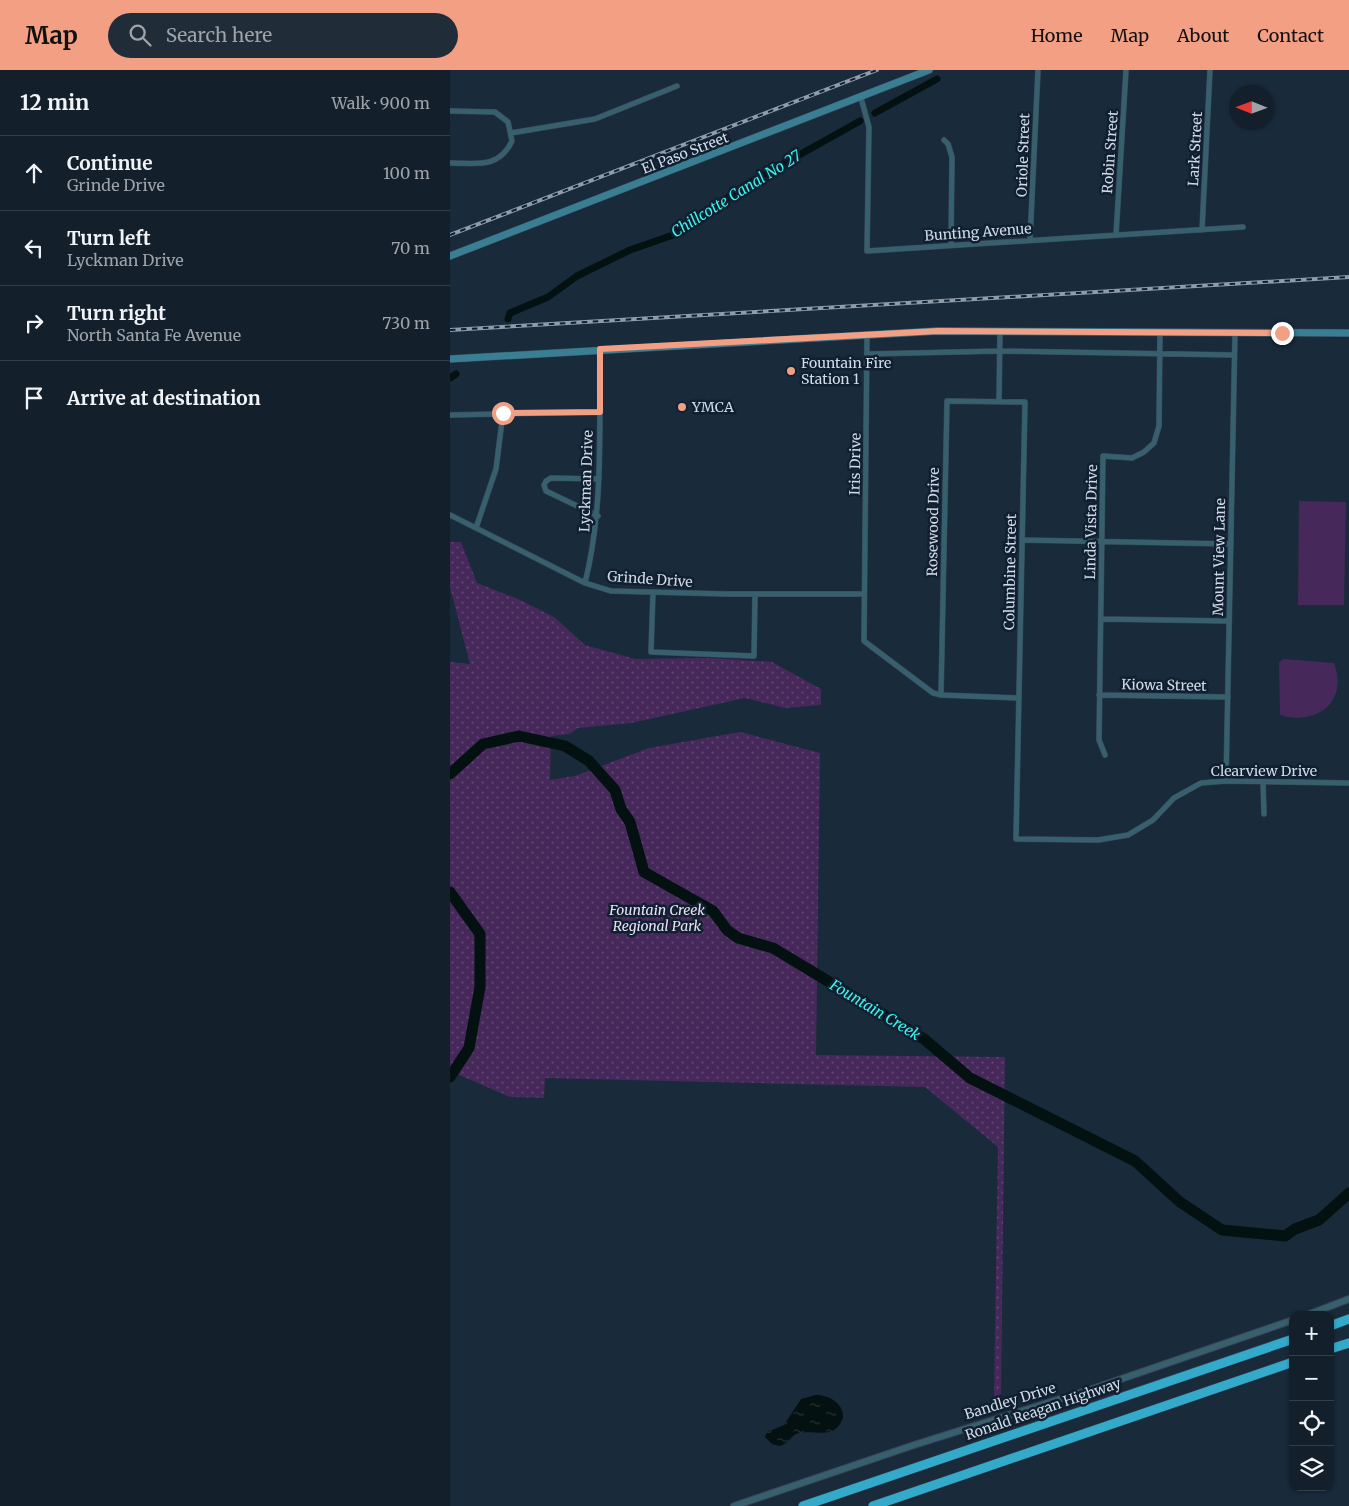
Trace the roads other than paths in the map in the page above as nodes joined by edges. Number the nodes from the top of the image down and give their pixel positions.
1 (929, 70) edge
2 (1038, 70) edge
3 (1126, 70) edge
4 (1210, 70) edge
5 (677, 86) dead end
6 (861, 98) junction
7 (450, 111) edge
8 (511, 133) junction
9 (944, 140) dead end
10 (450, 163) edge
11 (1243, 227) dead end
12 (1202, 230) junction
13 (1116, 235) junction
14 (1030, 240) junction
15 (951, 245) junction
16 (450, 256) edge
17 (1000, 331) junction
18 (1160, 332) junction
19 (1235, 333) junction
20 (867, 334) junction
21 (1349, 334) edge
22 (600, 349) junction
23 (1000, 351) junction
24 (868, 354) junction
25 (1160, 354) junction
26 (1234, 355) junction
27 (450, 359) edge
28 (999, 401) junction
29 (600, 412) junction
30 (503, 413) junction
31 (450, 415) edge
32 (599, 479) junction
33 (450, 515) edge
34 (598, 516) junction
35 (476, 528) junction
36 (1022, 540) junction
37 (1102, 542) junction
38 (1230, 544) junction
39 (585, 582) junction
40 (653, 592) junction
41 (755, 594) junction
42 (864, 594) junction
43 (1101, 619) junction
44 (1229, 622) junction
45 (941, 695) junction
46 (1100, 695) junction
47 (1228, 697) junction
48 (1019, 698) junction
49 (1105, 755) dead end
50 (1226, 781) junction
51 (1263, 782) junction
52 (1349, 782) edge
53 (1264, 814) dead end
54 (1016, 839) joint
55 (1349, 1299) edge
56 (1318, 1311) edge
57 (1349, 1319) edge
58 (1289, 1321) edge
59 (1334, 1325) edge
60 (1289, 1339) edge
61 (1349, 1343) edge
62 (1334, 1348) edge
63 (1289, 1363) edge
64 (734, 1506) edge
65 (803, 1506) edge
66 (873, 1506) edge

1 - 6 main road, El Paso Street
2 - 14 street, Oriole Street
3 - 13 street, Robin Street
4 - 12 street, Lark Street
5 - 8 street
6 - 15 street, Bunting Avenue
6 - 16 main road, El Paso Street
7 - 8 street
8 - 10 street
9 - 15 street
11 - 12 street, Bunting Avenue
12 - 13 street, Bunting Avenue
13 - 14 street, Bunting Avenue
14 - 15 street, Bunting Avenue
17 - 18 main road
17 - 20 main road
17 - 23 street
18 - 19 main road
18 - 25 street, Linda Vista Drive
19 - 21 main road
19 - 26 street, Mount View Lane
20 - 22 main road
20 - 24 street, Iris Drive
22 - 27 main road
22 - 29 street, Lyckman Drive
23 - 24 street
23 - 25 street
23 - 28 street
24 - 42 street, Iris Drive
25 - 26 street
25 - 37 street, Linda Vista Drive
26 - 38 street, Mount View Lane
28 - 36 street, Columbine Street
28 - 45 street, Rosewood Drive
29 - 30 street
29 - 32 street, Lyckman Drive
30 - 31 street
30 - 35 street
32 - 34 street, Lyckman Drive
32 - 34 street
33 - 35 street, Grinde Drive
34 - 39 street, Lyckman Drive
35 - 39 street, Grinde Drive
36 - 37 street
36 - 48 street, Columbine Street
37 - 38 street
37 - 43 street, Linda Vista Drive
38 - 44 street, Mount View Lane
39 - 40 street, Grinde Drive
40 - 41 street, Grinde Drive
40 - 41 street
41 - 42 street, Grinde Drive
42 - 45 street
43 - 44 street
43 - 46 street, Linda Vista Drive
44 - 47 street, Mount View Lane
45 - 48 street
46 - 47 street, Kiowa Street
46 - 49 street, Linda Vista Drive
47 - 50 street, Mount View Lane
48 - 54 street, Columbine Street
50 - 51 street, Clearview Drive
50 - 54 street, Clearview Drive
51 - 52 street, Clearview Drive
51 - 53 street
55 - 56 street
57 - 59 highway
58 - 64 street, Bandley Drive
60 - 65 highway, Ronald Reagan Highway
61 - 62 highway
63 - 66 highway

